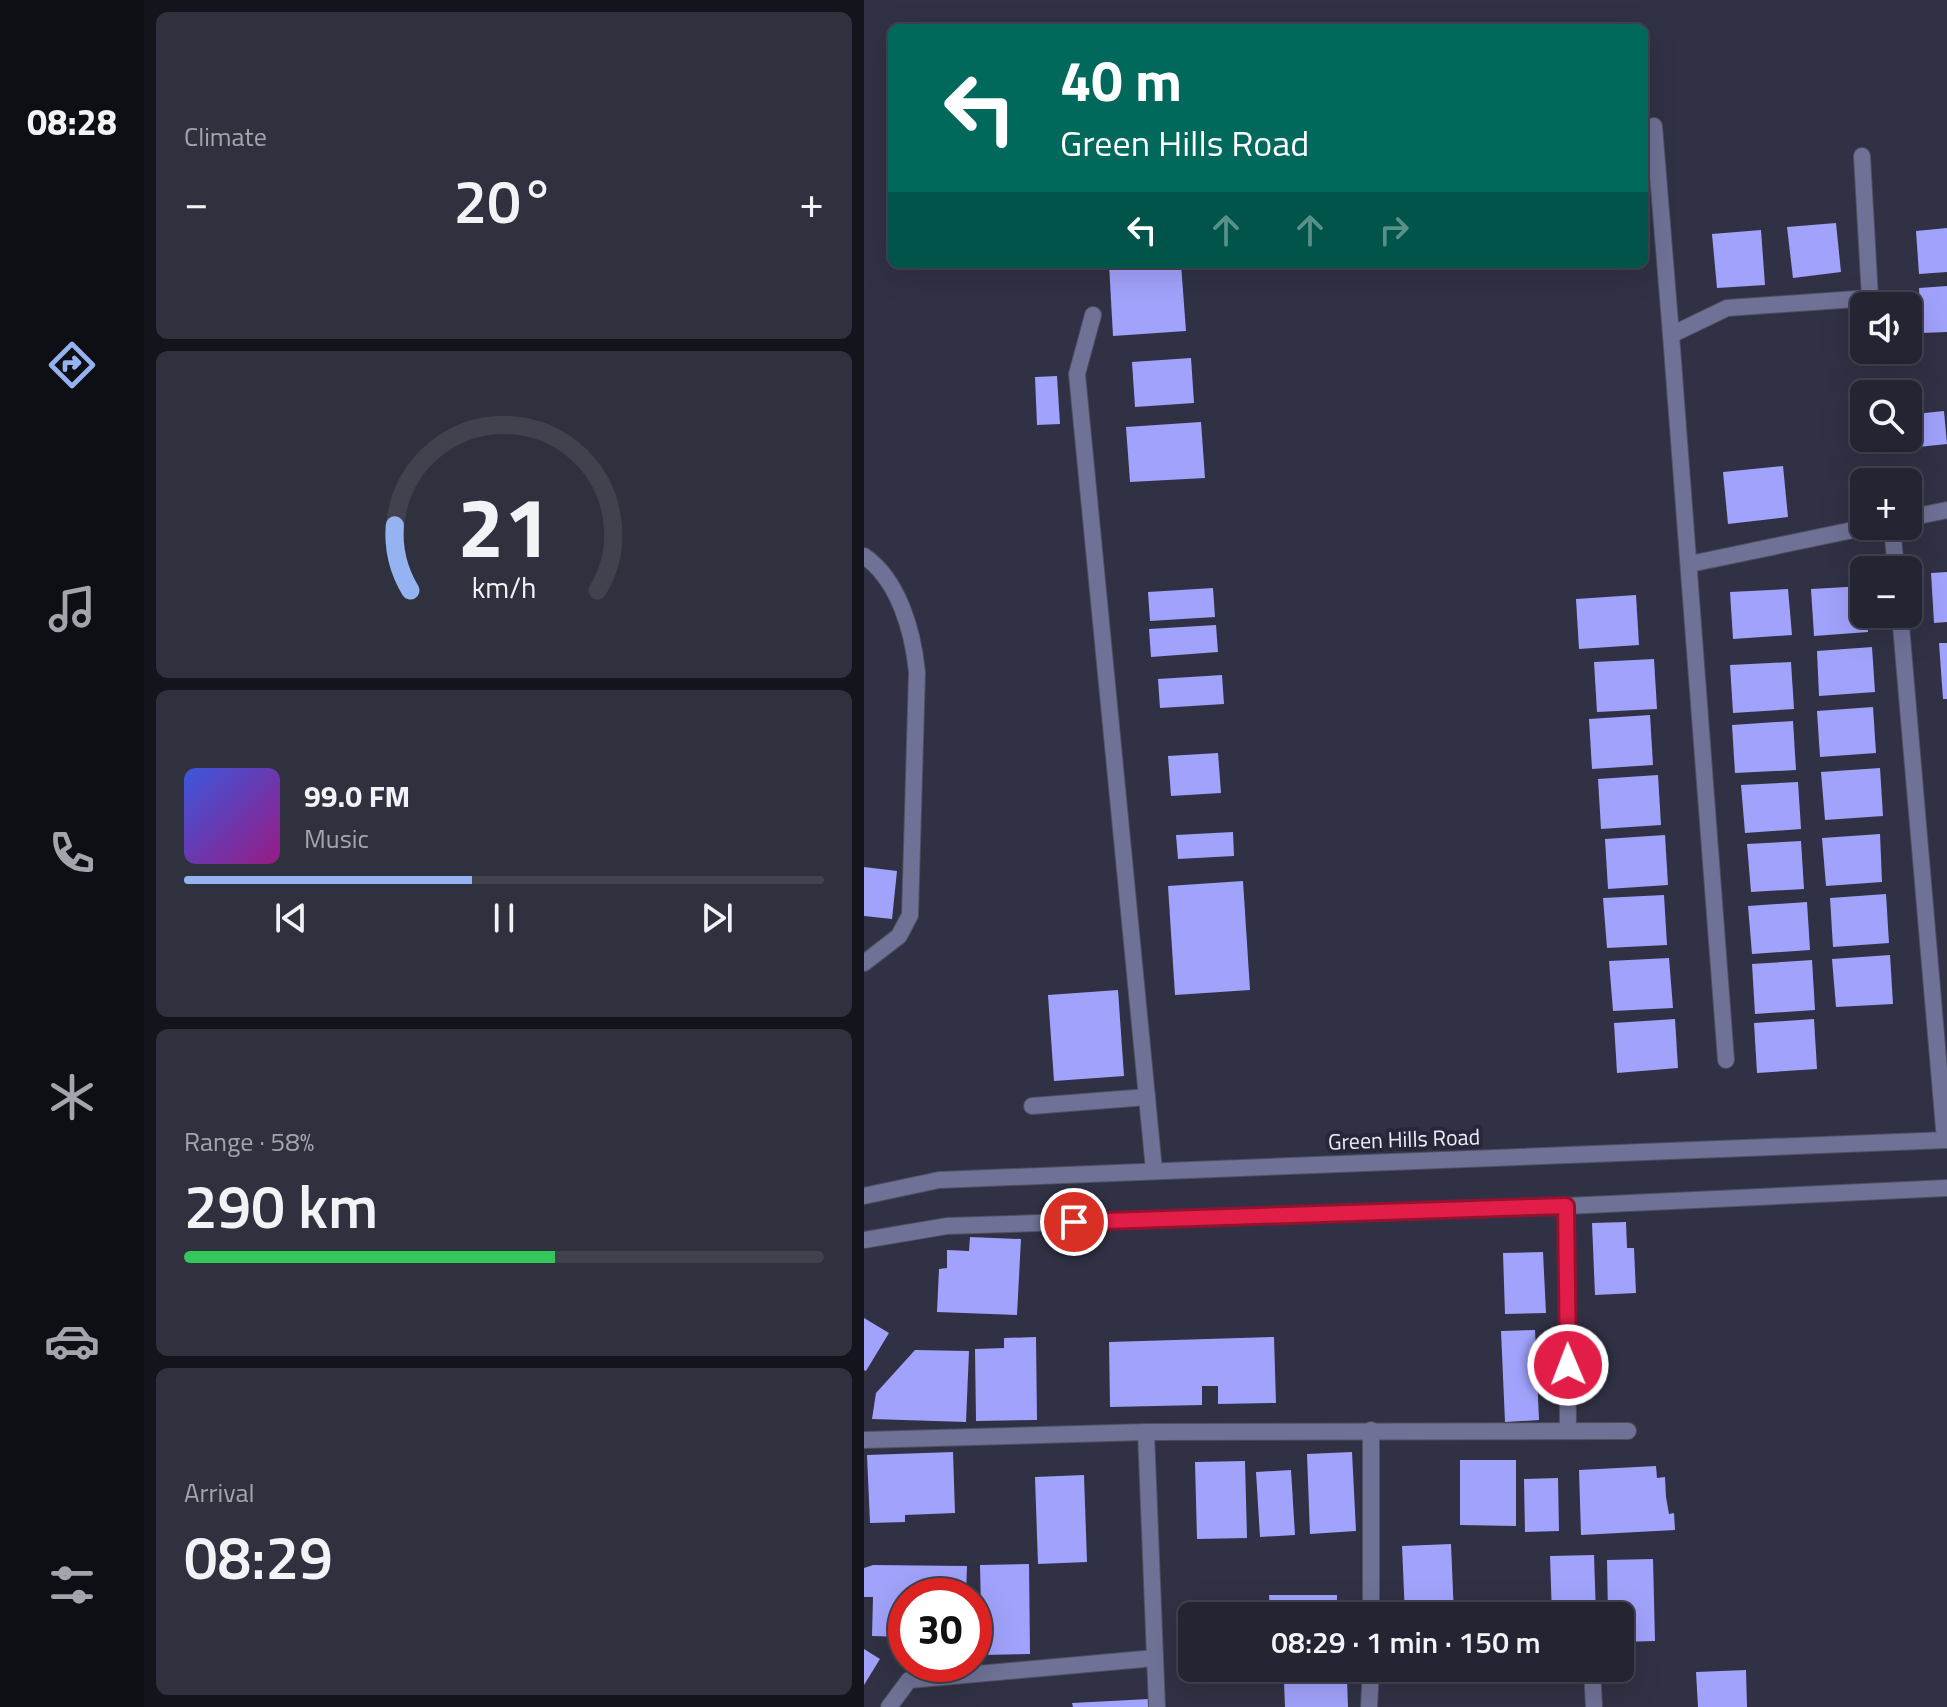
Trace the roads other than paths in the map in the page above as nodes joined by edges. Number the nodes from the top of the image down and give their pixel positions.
1 (1654, 126) dead end
2 (1862, 156) dead end
3 (1093, 315) dead end
4 (1671, 335) junction
5 (1947, 510) edge
6 (1922, 515) edge
7 (1850, 531) edge
8 (864, 556) edge
9 (1690, 564) junction
10 (1901, 628) edge
11 (864, 963) edge
12 (1726, 1060) dead end
13 (1147, 1097) junction
14 (1032, 1106) dead end
15 (1946, 1140) edge
16 (1154, 1170) junction
17 (1947, 1188) edge
18 (864, 1196) edge
19 (1566, 1206) junction
20 (864, 1240) edge
21 (1568, 1429) junction
22 (1371, 1430) junction
23 (1628, 1431) dead end
24 (1146, 1432) junction
25 (864, 1440) edge
26 (1371, 1602) edge
27 (1155, 1658) junction
28 (1370, 1682) edge
29 (1593, 1682) edge
30 (889, 1707) edge
31 (1157, 1707) edge
32 (1369, 1707) edge
33 (1594, 1707) edge

1 - 4 street
2 - 4 street
3 - 13 street
4 - 9 street
5 - 6 street
7 - 9 street
8 - 11 street
9 - 12 street
10 - 15 street
13 - 14 street
13 - 16 street
15 - 16 street, Green Hills Road
16 - 18 street, Green Hills Road
17 - 19 street
19 - 20 street
19 - 21 street
21 - 22 street
21 - 23 street
22 - 24 street
22 - 26 street
24 - 25 street
24 - 27 street
27 - 30 street
27 - 31 street
28 - 32 street
29 - 33 street

